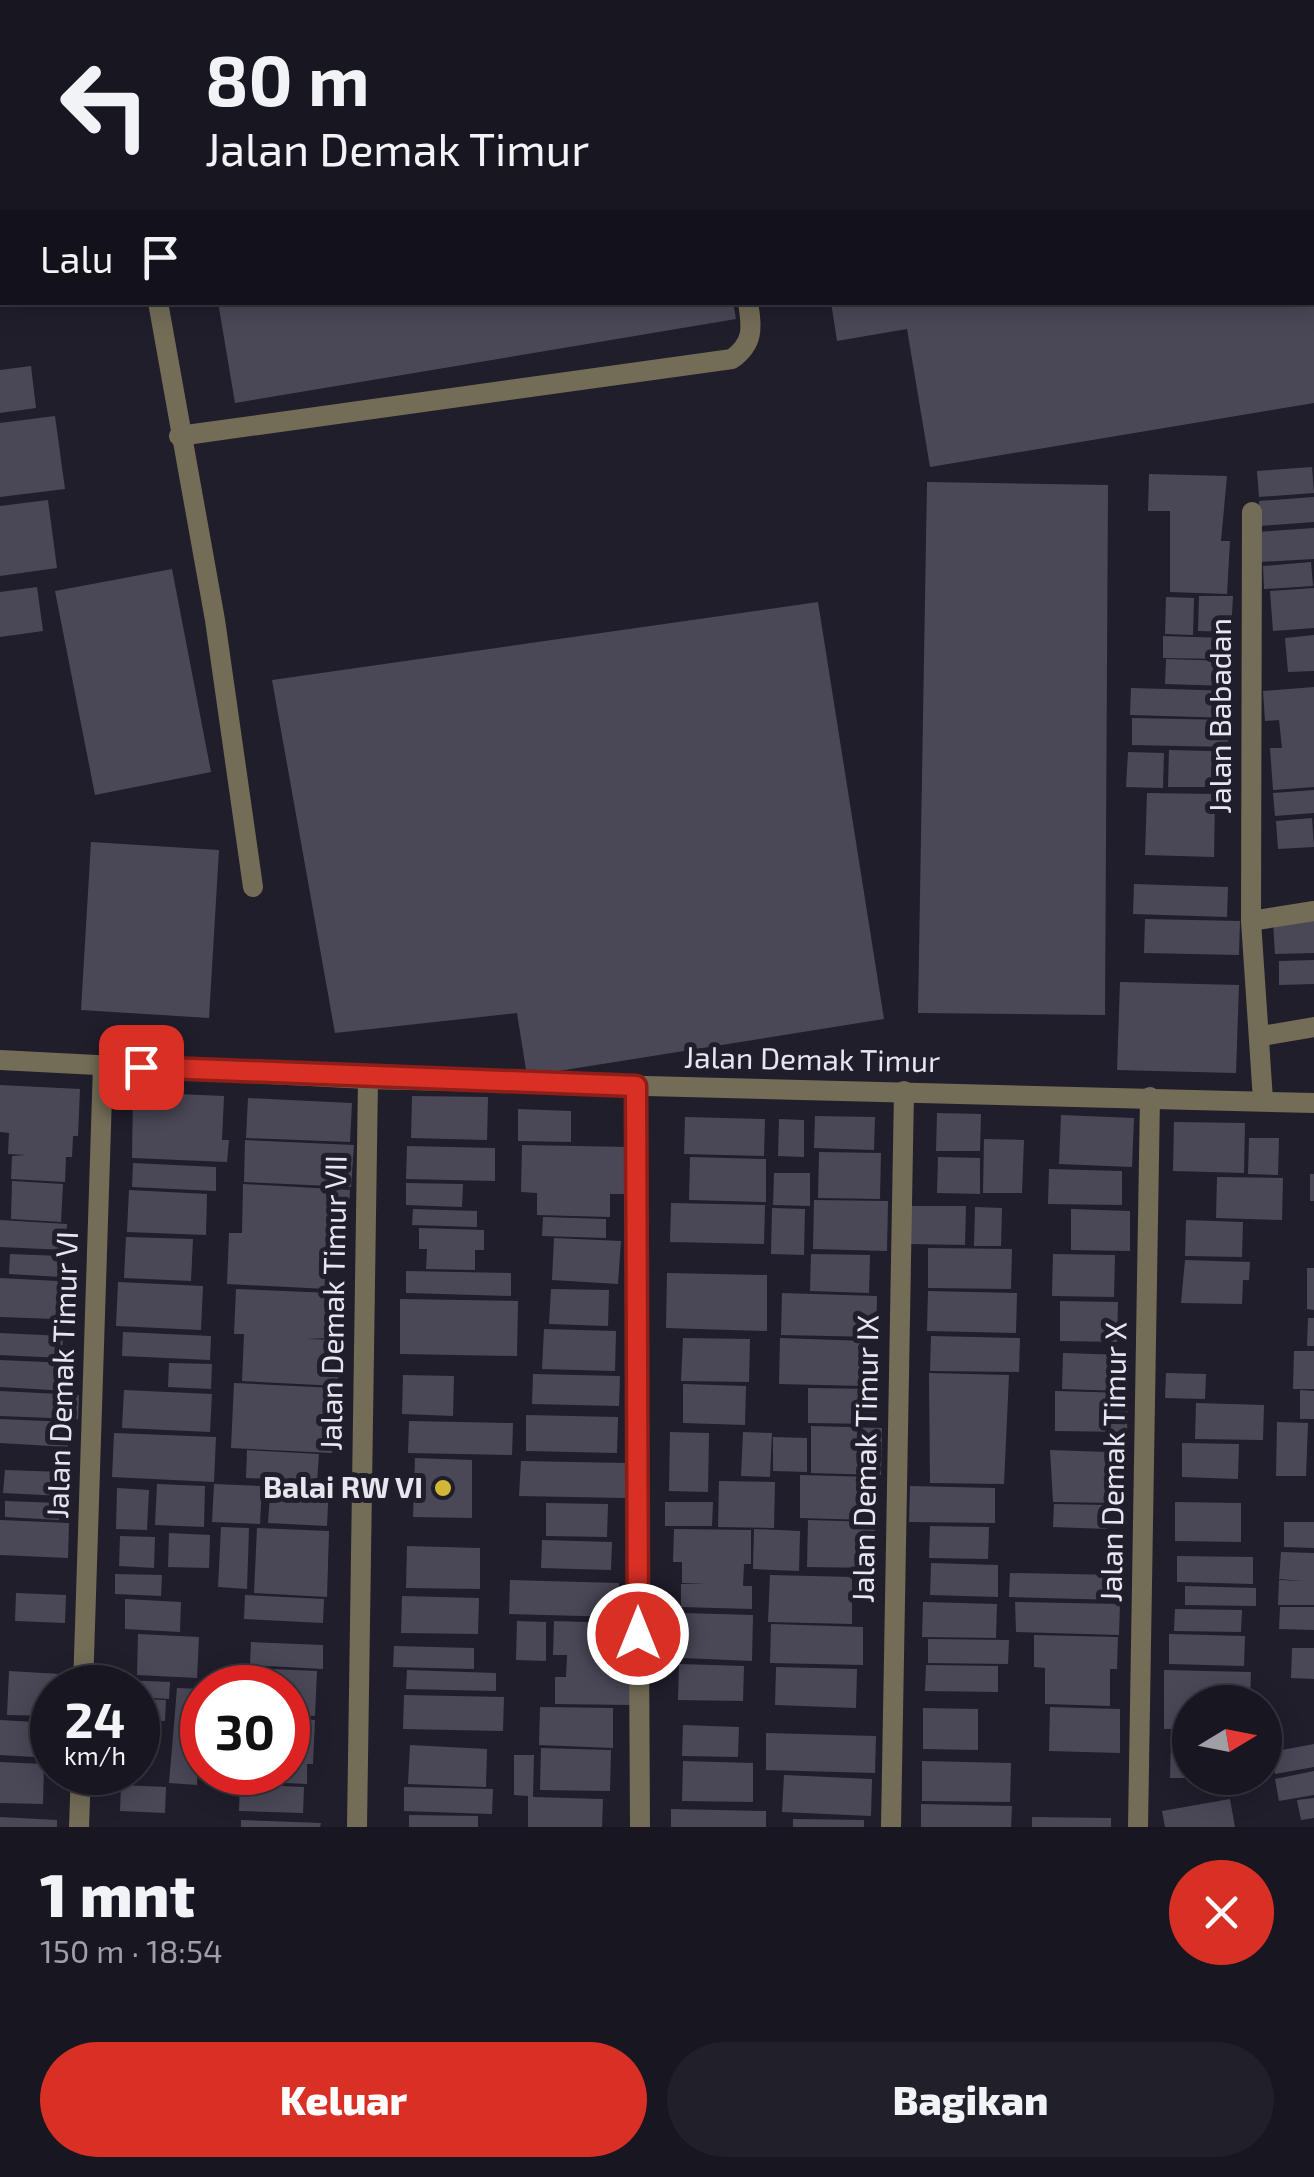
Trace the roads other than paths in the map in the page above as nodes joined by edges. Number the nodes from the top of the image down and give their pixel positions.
1 (158, 305) edge
2 (748, 305) edge
3 (179, 436) junction
4 (1252, 512) dead end
5 (253, 887) dead end
6 (1314, 911) edge
7 (1252, 921) junction
8 (1314, 1027) edge
9 (1262, 1036) junction
10 (0, 1060) edge
11 (104, 1065) junction
12 (368, 1079) junction
13 (636, 1086) junction
14 (904, 1091) junction
15 (1150, 1097) junction
16 (1264, 1100) junction
17 (1314, 1103) edge
18 (84, 1665) edge
19 (80, 1795) edge
20 (79, 1827) edge
21 (357, 1827) edge
22 (640, 1827) edge
23 (891, 1827) edge
24 (1138, 1827) edge

1 - 3 street
2 - 3 street
3 - 5 street
4 - 7 street, Jalan Babadan
6 - 7 street
7 - 9 street, Jalan Babadan
8 - 9 street
9 - 16 street, Jalan Babadan
10 - 11 street, Jalan Demak Timur
11 - 12 street, Jalan Demak Timur
11 - 18 street, Jalan Demak Timur VI
12 - 13 street, Jalan Demak Timur
12 - 21 street, Jalan Demak Timur VII
13 - 14 street, Jalan Demak Timur
13 - 22 street
14 - 15 street, Jalan Demak Timur
14 - 23 street, Jalan Demak Timur IX
15 - 16 street, Jalan Demak Timur
15 - 24 street, Jalan Demak Timur X
16 - 17 street, Jalan Demak Timur
19 - 20 street

